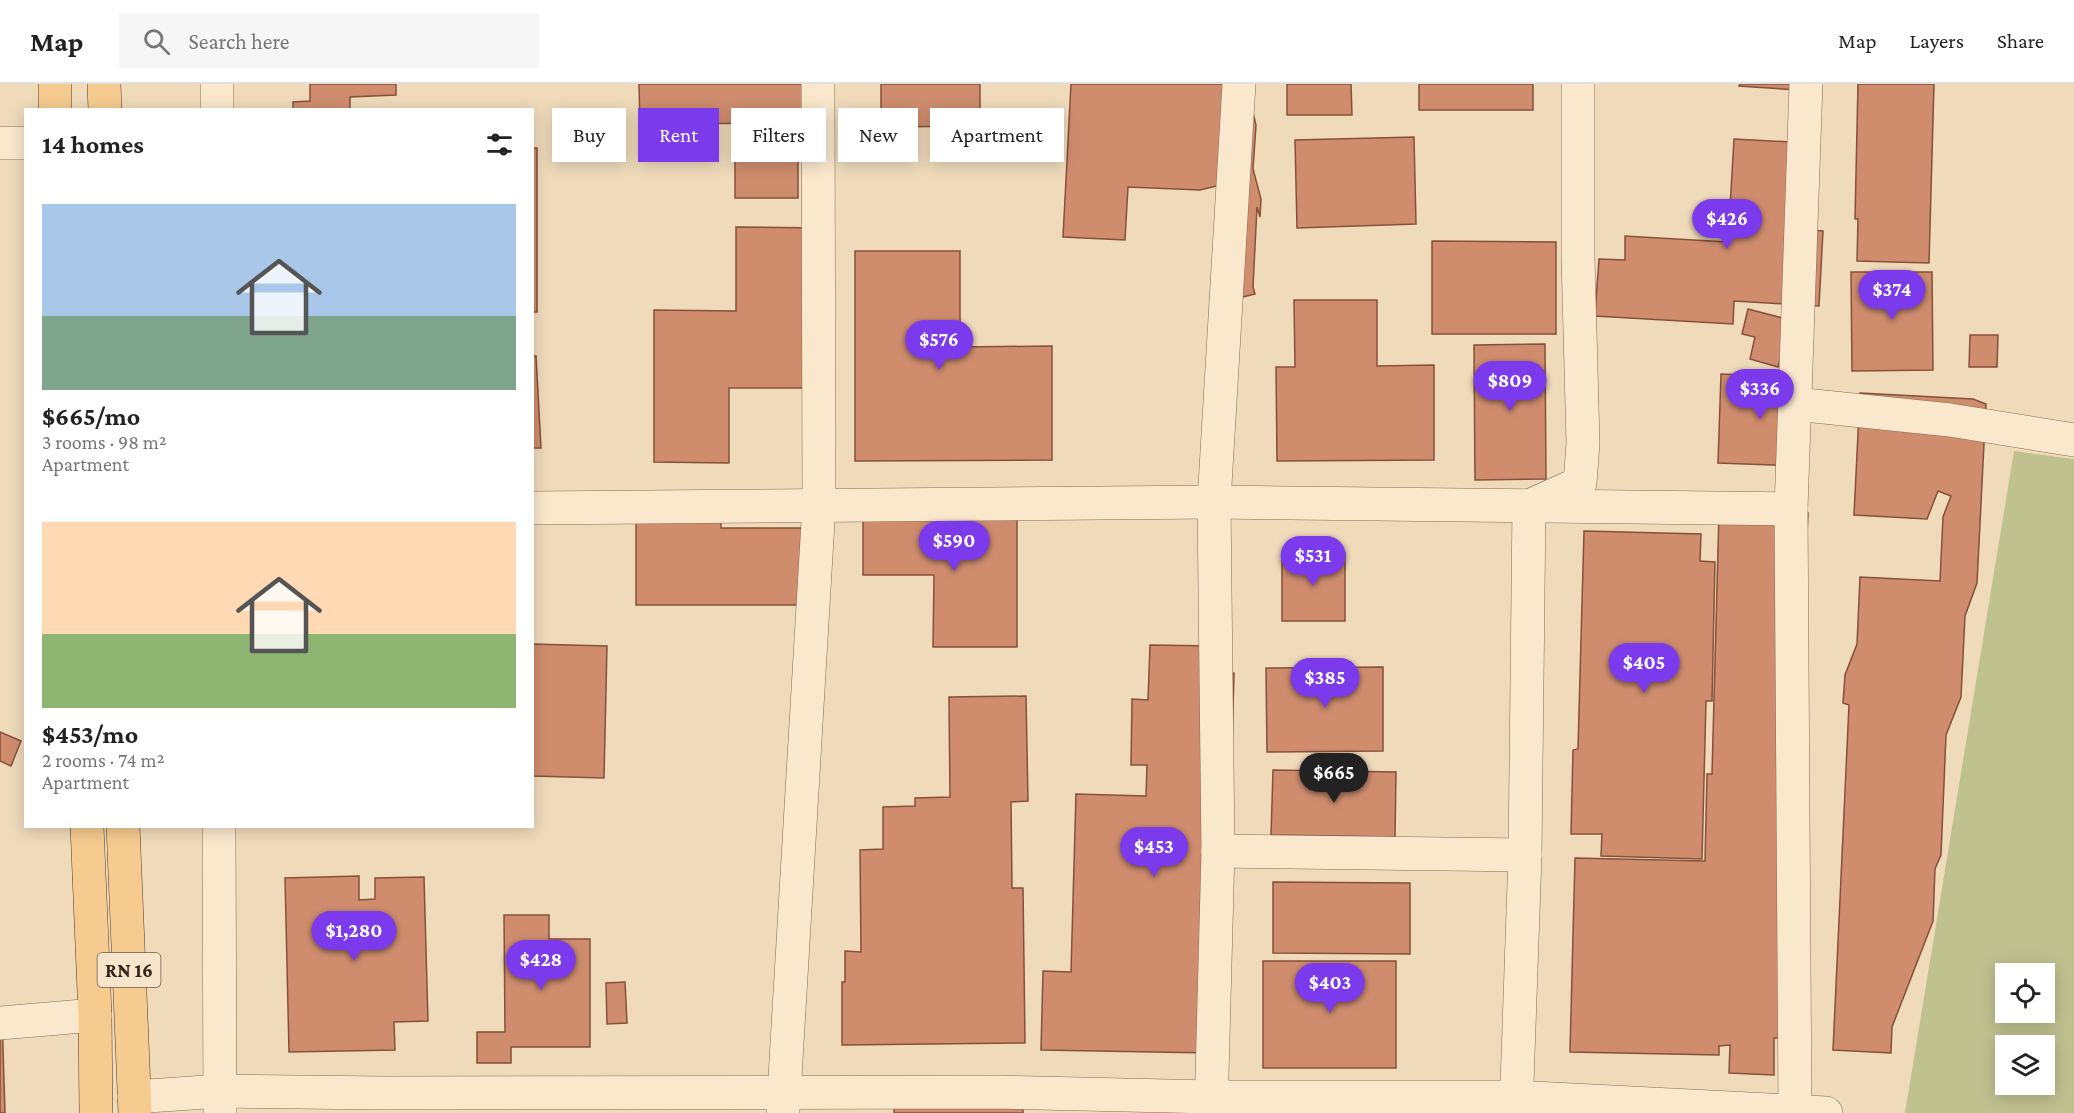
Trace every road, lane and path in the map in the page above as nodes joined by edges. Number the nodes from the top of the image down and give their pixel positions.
1 (55, 84) edge
2 (104, 84) edge
3 (217, 84) edge
4 (818, 84) edge
5 (1239, 84) edge
6 (1578, 84) edge
7 (1806, 84) edge
8 (55, 108) edge
9 (105, 108) edge
10 (217, 108) edge
11 (0, 143) edge
12 (24, 143) edge
13 (1795, 404) junction
14 (2074, 440) edge
15 (1214, 502) junction
16 (819, 505) junction
17 (1529, 506) junction
18 (534, 508) edge
19 (1791, 509) junction
20 (87, 828) edge
21 (123, 828) edge
22 (219, 828) edge
23 (1218, 851) junction
24 (1525, 855) junction
25 (95, 1015) junction
26 (0, 1023) edge
27 (220, 1102) edge
28 (783, 1102) edge
29 (998, 1102) edge
30 (384, 1103) edge
31 (135, 1105) edge
32 (1211, 1105) edge
33 (1516, 1105) edge
34 (1811, 1112) edge
35 (96, 1113) edge

1 - 8 main road
2 - 9 main road
3 - 10 street
4 - 16 street
5 - 15 street
6 - 17 street
7 - 13 street
11 - 12 street
13 - 14 street
13 - 19 street
15 - 16 street
15 - 17 street
15 - 23 street
16 - 18 street
16 - 28 street
17 - 19 street
17 - 24 street
19 - 34 street
20 - 25 main road, RN 16
21 - 31 main road, RN 16
22 - 27 street
23 - 24 street
23 - 32 street
24 - 33 street
25 - 26 street
25 - 35 main road, RN 16
27 - 30 street
27 - 31 street
28 - 29 street
28 - 30 street
29 - 32 street
32 - 33 street
33 - 34 street

